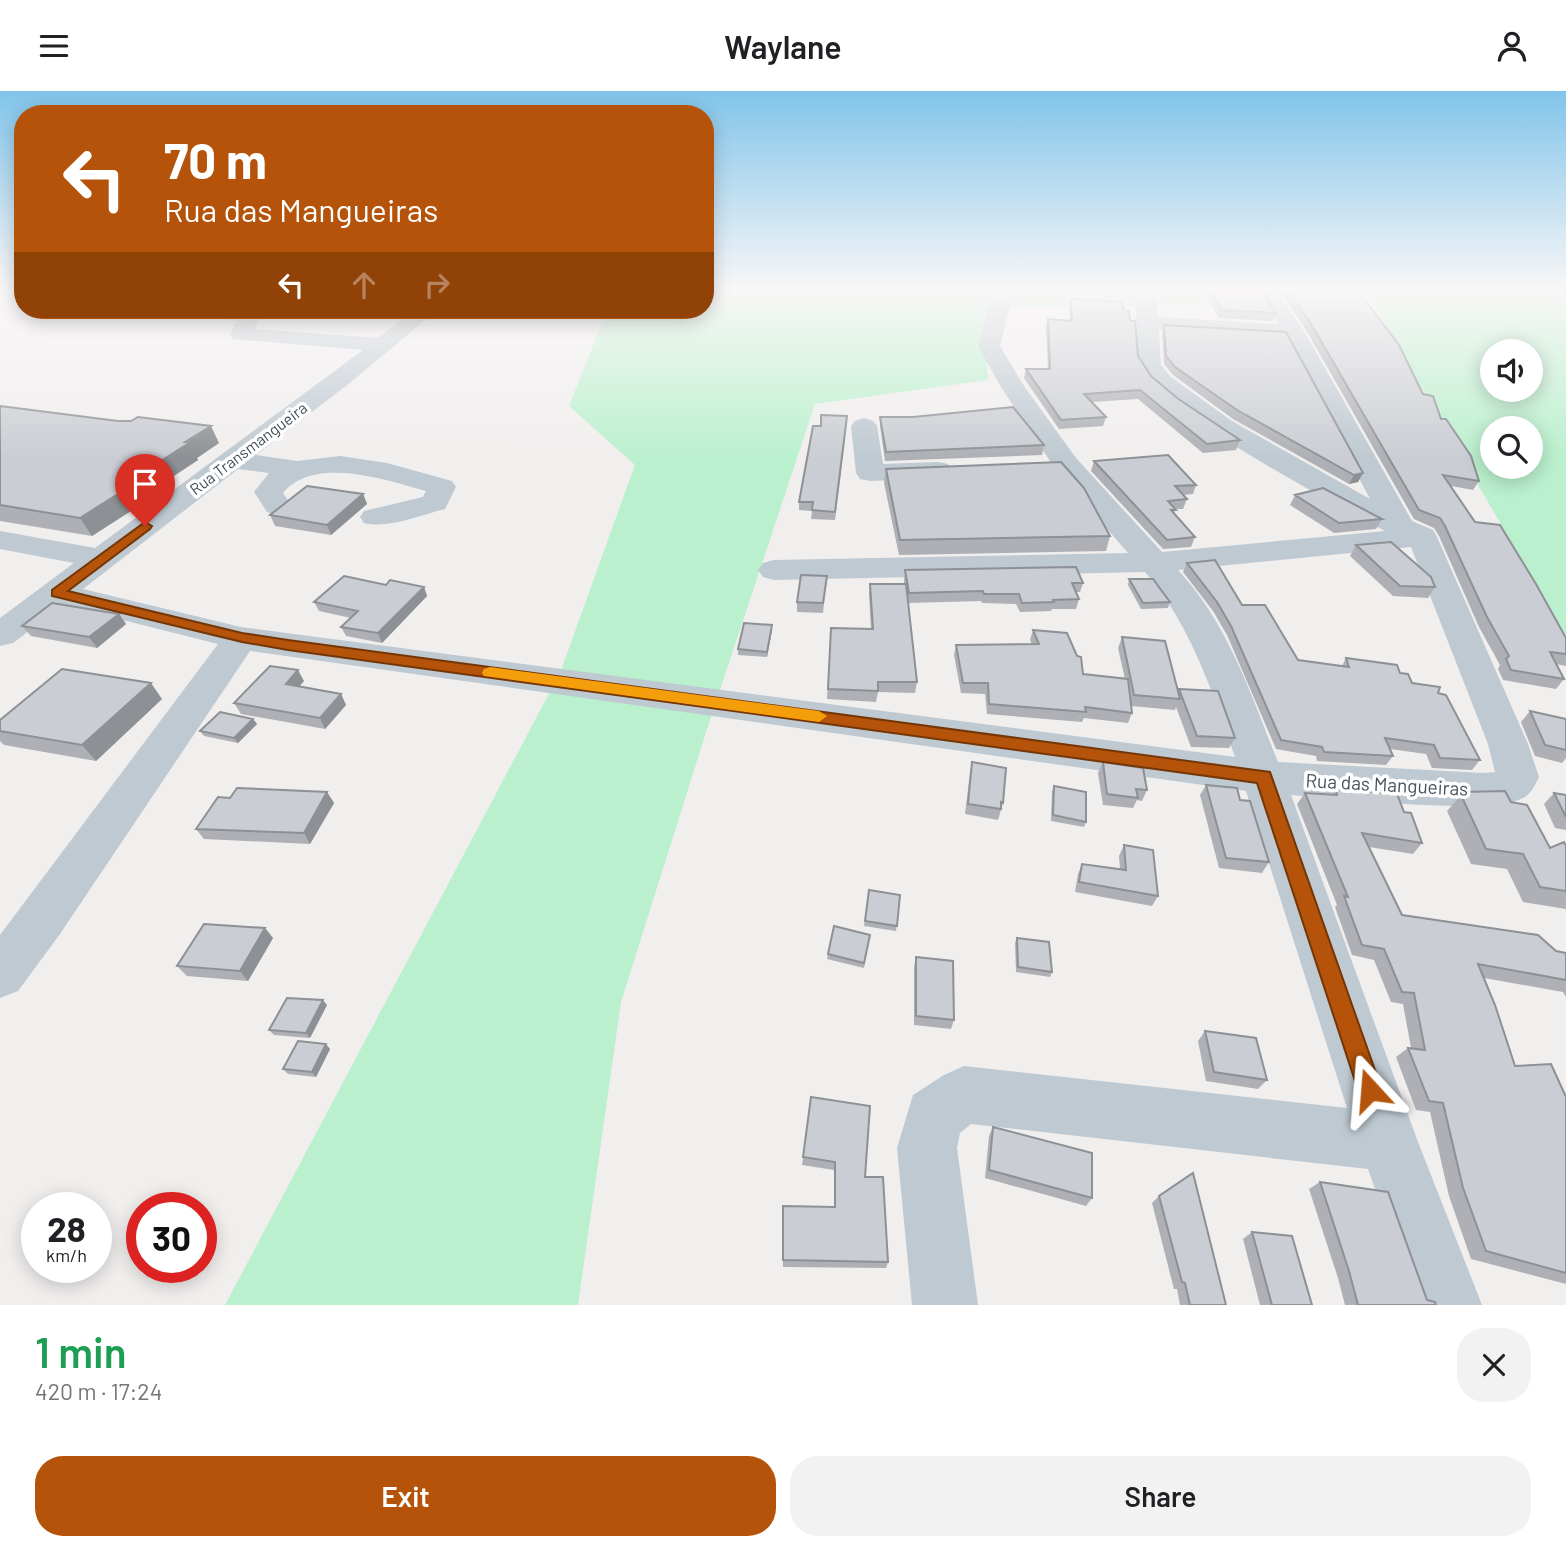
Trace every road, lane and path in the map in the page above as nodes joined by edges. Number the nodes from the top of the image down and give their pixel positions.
1 (381, 346) edge
2 (989, 346) edge
3 (1149, 346) edge
4 (1302, 346) edge
5 (864, 426) dead end
6 (233, 460) junction
7 (297, 469) junction
8 (968, 469) edge
9 (277, 506) edge
10 (375, 517) dead end
11 (1411, 532) junction
12 (0, 540) edge
13 (102, 559) junction
14 (1156, 562) junction
15 (774, 570) dead end
16 (57, 593) junction
17 (0, 635) edge
18 (242, 638) junction
19 (1264, 777) junction
20 (0, 974) edge
21 (1388, 1142) junction
22 (945, 1305) edge
23 (1449, 1305) edge

1 - 6 street, Rua Transmangueira
2 - 14 street
3 - 11 street
4 - 11 street
5 - 8 street
6 - 7 street
6 - 13 street, Rua Transmangueira
7 - 9 street
7 - 10 street
11 - 14 street
11 - 19 street, Rua das Mangueiras
12 - 13 street
13 - 16 street, Rua Transmangueira
14 - 15 street
14 - 19 street
16 - 17 street, Rua Transmangueira
16 - 18 street, Rua das Mangueiras
18 - 19 street, Rua das Mangueiras
18 - 20 street
19 - 21 street
21 - 22 street
21 - 23 street

